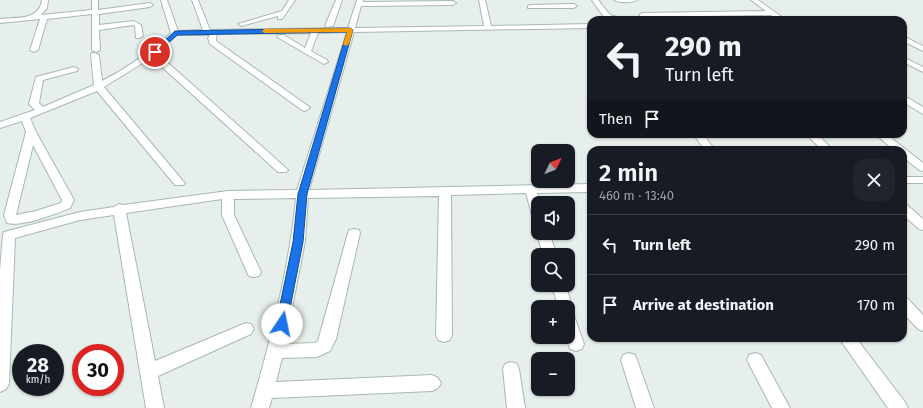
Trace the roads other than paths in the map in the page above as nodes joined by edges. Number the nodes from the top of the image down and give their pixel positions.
1 (45, 0) edge
2 (96, 0) edge
3 (164, 0) edge
4 (194, 0) edge
5 (292, 0) edge
6 (339, 0) edge
7 (482, 0) edge
8 (527, 0) edge
9 (594, 0) edge
10 (602, 0) edge
11 (617, 0) edge
12 (634, 0) edge
13 (754, 0) edge
14 (360, 2) edge
15 (453, 3) dead end
16 (150, 5) dead end
17 (574, 6) dead end
18 (95, 12) junction
19 (284, 12) junction
20 (773, 13) junction
21 (642, 15) dead end
22 (44, 16) junction
23 (607, 16) edge
24 (608, 16) edge
25 (777, 16) edge
26 (35, 17) junction
27 (534, 17) junction
28 (0, 21) edge
29 (361, 21) dead end
30 (241, 24) dead end
31 (587, 25) edge
32 (329, 26) dead end
33 (352, 26) junction
34 (96, 28) junction
35 (488, 28) junction
36 (316, 30) junction
37 (271, 31) junction
38 (211, 32) junction
39 (175, 33) junction
40 (139, 36) dead end
41 (281, 37) dead end
42 (907, 40) edge
43 (923, 49) edge
44 (34, 50) dead end
45 (306, 52) junction
46 (146, 59) junction
47 (907, 61) edge
48 (324, 62) dead end
49 (74, 69) dead end
50 (923, 70) edge
51 (98, 86) junction
52 (907, 101) edge
53 (305, 108) dead end
54 (41, 110) junction
55 (923, 111) edge
56 (25, 117) junction
57 (0, 125) edge
58 (31, 132) junction
59 (815, 138) edge
60 (885, 138) edge
61 (824, 146) edge
62 (895, 146) edge
63 (907, 155) edge
64 (923, 168) edge
65 (282, 170) dead end
66 (907, 180) edge
67 (923, 180) edge
68 (179, 183) dead end
69 (587, 188) edge
70 (530, 189) junction
71 (445, 192) junction
72 (302, 194) junction
73 (228, 196) junction
74 (532, 196) edge
75 (120, 208) junction
76 (907, 212) edge
77 (923, 226) edge
78 (354, 233) dead end
79 (5, 236) edge
80 (254, 272) dead end
81 (907, 307) edge
82 (923, 325) edge
83 (246, 329) dead end
84 (444, 335) dead end
85 (575, 341) edge
86 (850, 342) edge
87 (576, 344) dead end
88 (276, 352) junction
89 (629, 360) dead end
90 (755, 360) dead end
91 (511, 369) dead end
92 (148, 372) junction
93 (432, 383) dead end
94 (0, 384) edge
95 (265, 390) junction
96 (155, 408) edge
97 (260, 408) edge
98 (516, 408) edge
99 (645, 408) edge
100 (781, 408) edge
101 (899, 408) edge

1 - 26 street
2 - 18 street
3 - 39 street
4 - 38 street
5 - 19 street
6 - 32 street
7 - 35 street
8 - 27 street
9 - 23 street
10 - 24 street
11 - 12 street
13 - 20 street
14 - 15 street
14 - 33 street
16 - 18 street
17 - 27 street
18 - 22 street
18 - 34 street
19 - 30 street
19 - 37 street
20 - 21 street
20 - 25 street
22 - 26 street
22 - 44 street
26 - 28 street
27 - 31 street
27 - 35 street
29 - 33 street
33 - 35 street
33 - 36 street
33 - 72 street
34 - 40 street
34 - 51 street
36 - 37 street
36 - 45 street
37 - 38 street
38 - 39 street
38 - 53 street
39 - 46 street
41 - 45 street
42 - 43 street
45 - 48 street
46 - 51 street
46 - 65 street
47 - 50 street
49 - 54 street
51 - 54 street
51 - 68 street
52 - 55 street
54 - 56 street
56 - 57 street
56 - 58 street
58 - 58 street
59 - 61 street
60 - 62 street
63 - 64 street
66 - 67 street
69 - 70 street
70 - 71 street
70 - 74 street
71 - 72 street
71 - 84 street
72 - 73 street
72 - 88 street
73 - 75 street
73 - 80 street
75 - 79 street
75 - 92 street
76 - 77 street
78 - 88 street
79 - 94 street
81 - 82 street
83 - 92 street
85 - 87 street
86 - 101 street
88 - 95 street
89 - 99 street
90 - 100 street
91 - 98 street
92 - 96 street
93 - 95 street
95 - 97 street

